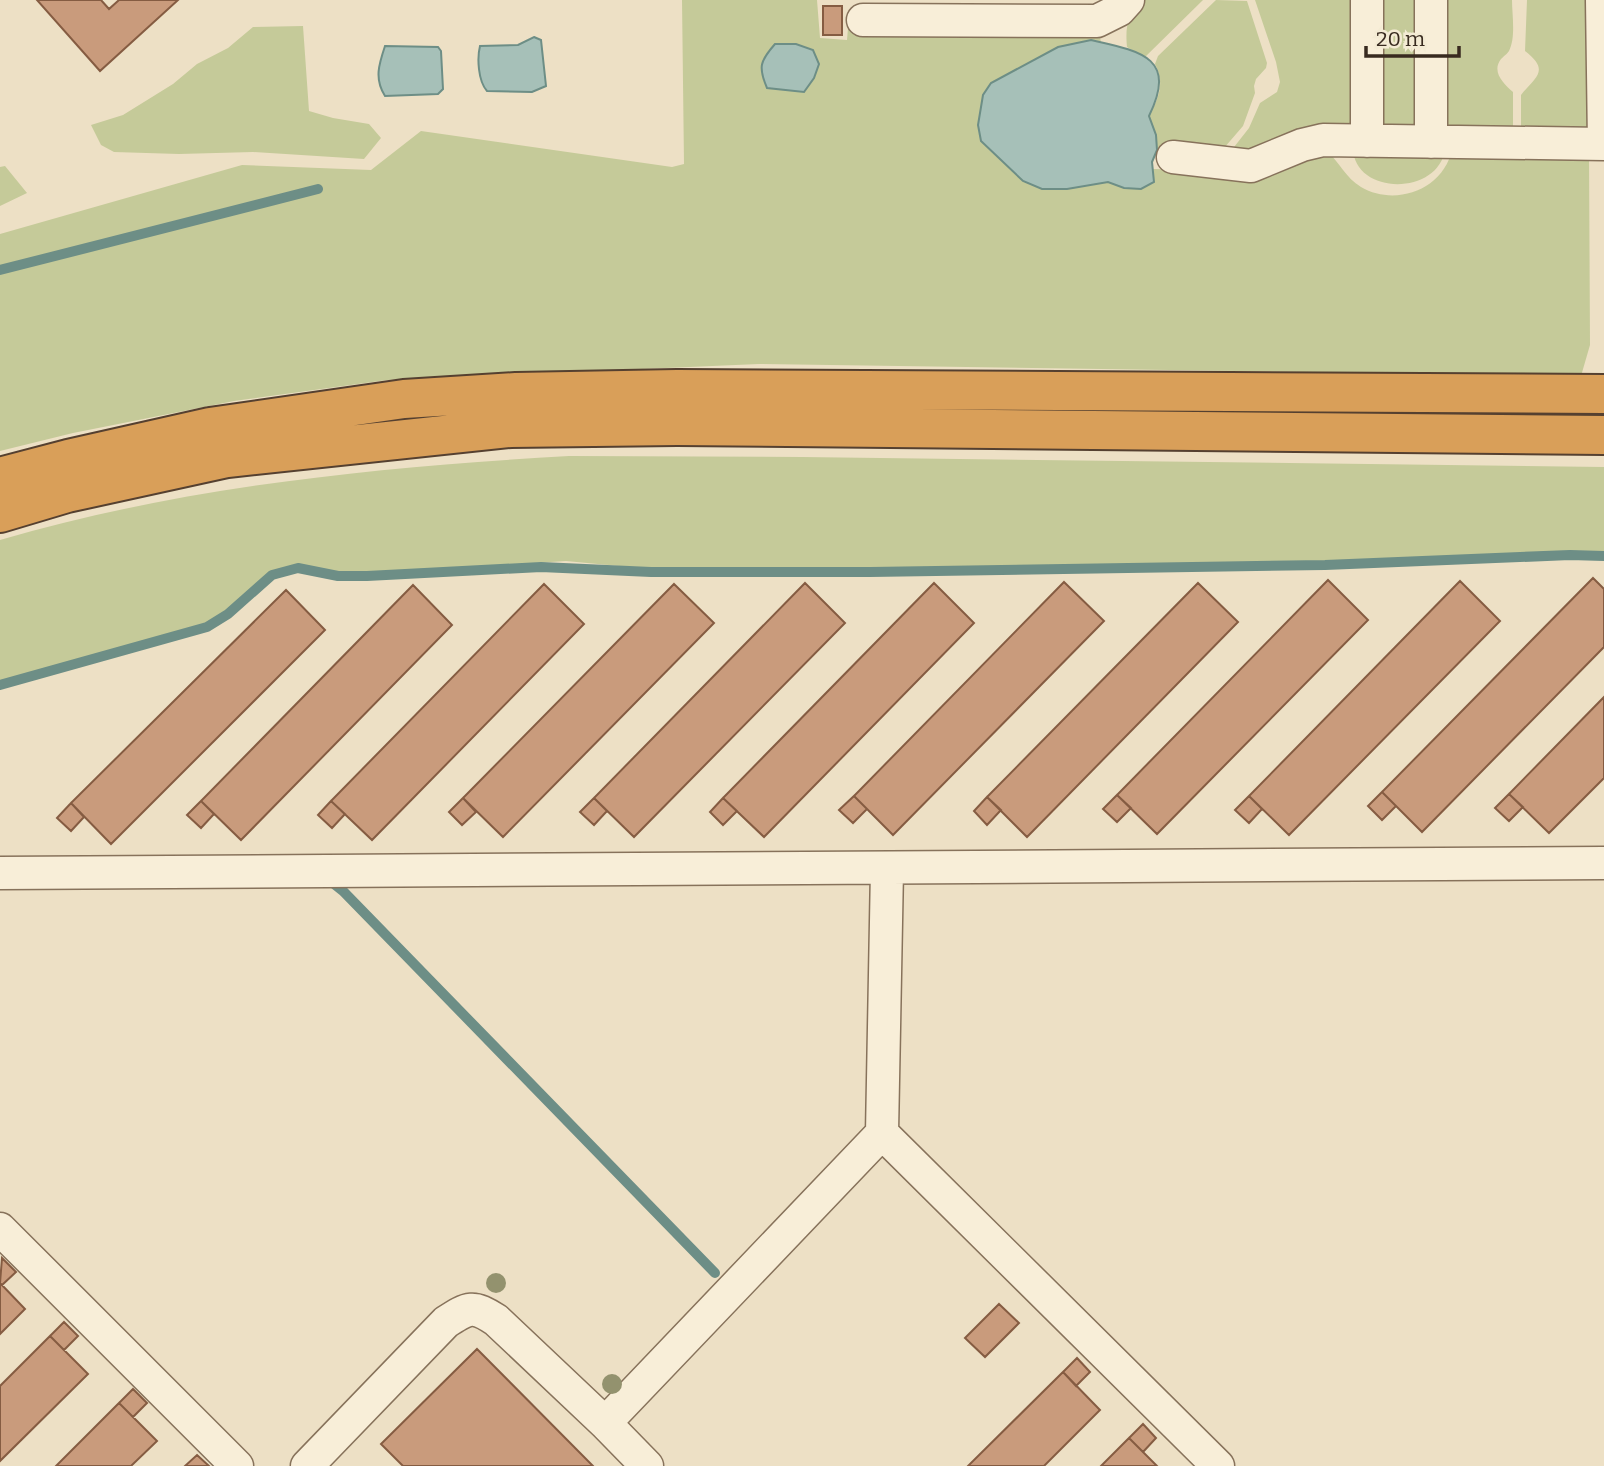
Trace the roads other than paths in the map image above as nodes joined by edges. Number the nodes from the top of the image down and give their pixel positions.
1 (1128, 0) edge
2 (1367, 0) edge
3 (1431, 0) edge
4 (1602, 0) edge
5 (863, 20) dead end
6 (1367, 141) junction
7 (1431, 142) junction
8 (1604, 144) edge
9 (1174, 157) dead end
10 (1604, 394) edge
11 (1604, 435) edge
12 (0, 477) edge
13 (0, 513) edge
14 (1604, 863) edge
15 (887, 869) junction
16 (0, 873) edge
17 (882, 1133) junction
18 (0, 1229) edge
19 (605, 1423) junction
20 (237, 1466) edge
21 (307, 1466) edge
22 (646, 1466) edge
23 (1217, 1466) edge

1 - 5 street
2 - 6 street
3 - 7 street
4 - 8 street
6 - 7 street
6 - 9 street
7 - 8 street
10 - 12 highway
11 - 13 highway
14 - 15 street
15 - 16 street
15 - 17 street
17 - 19 street
17 - 23 street
18 - 20 street
19 - 21 street
19 - 22 street

